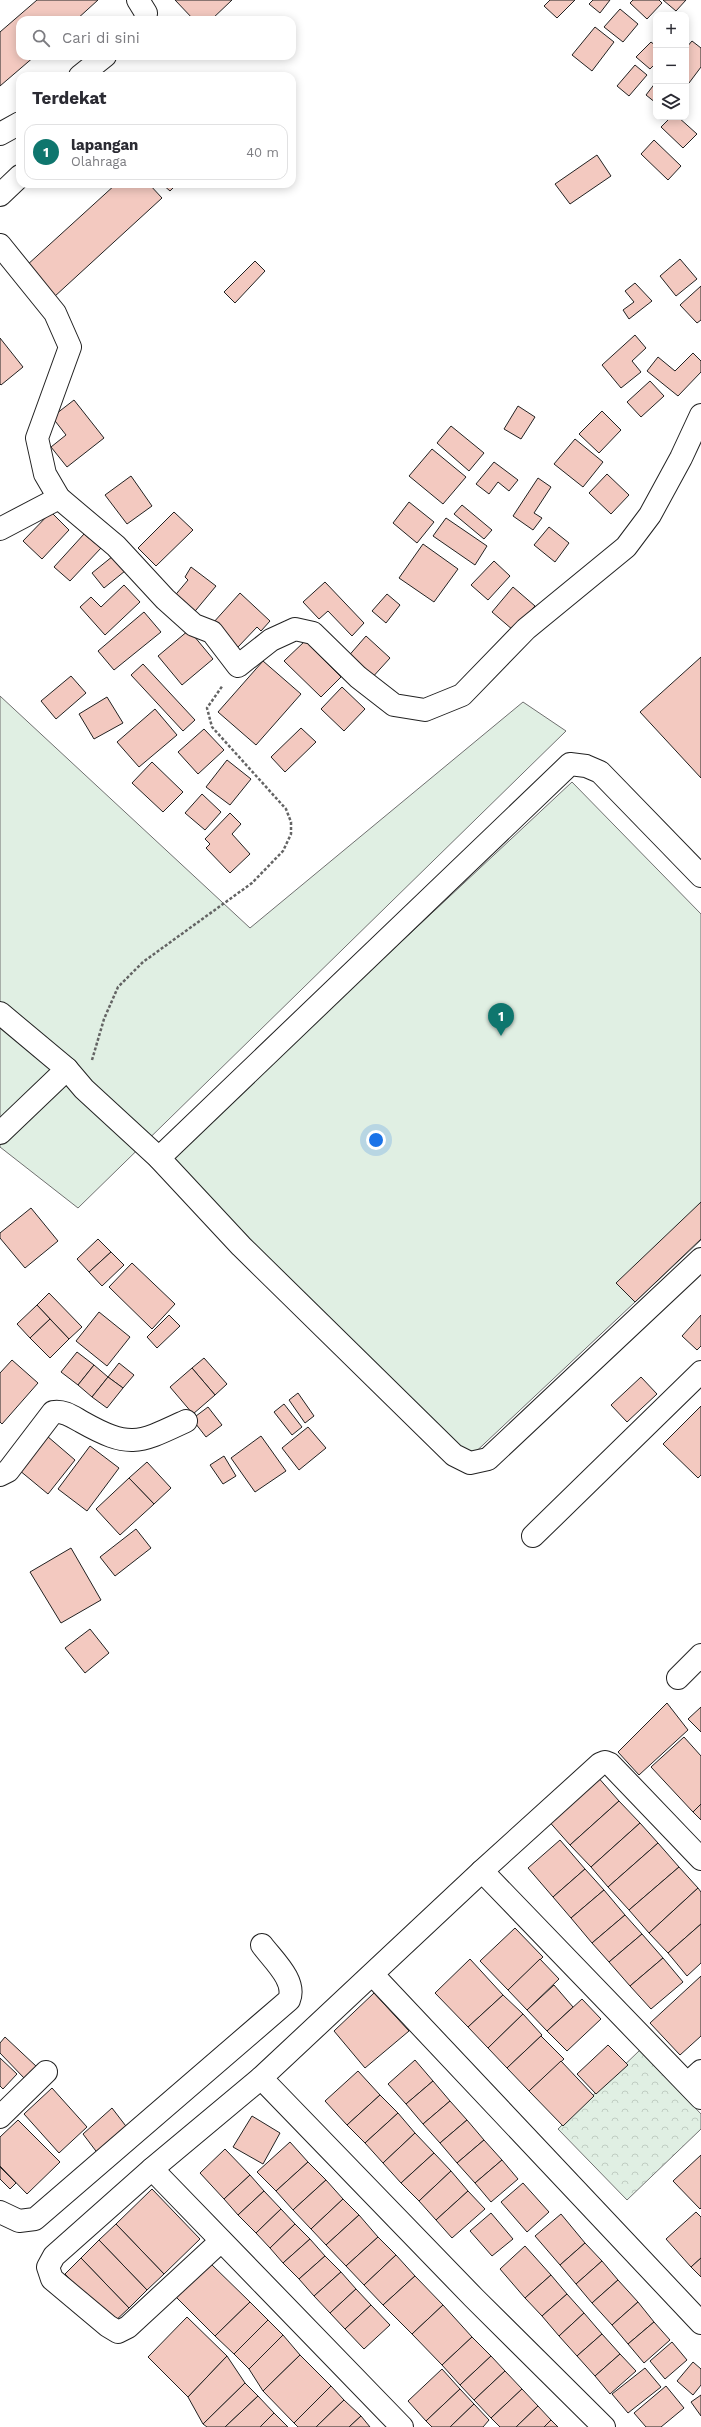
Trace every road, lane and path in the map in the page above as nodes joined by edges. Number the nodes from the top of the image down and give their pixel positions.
1 (138, 0) edge
2 (146, 16) edge
3 (100, 60) edge
4 (85, 72) edge
5 (16, 125) edge
6 (0, 134) edge
7 (16, 180) edge
8 (0, 195) edge
9 (0, 245) edge
10 (701, 415) edge
11 (59, 498) junction
12 (0, 529) edge
13 (238, 666) junction
14 (701, 876) edge
15 (0, 1013) edge
16 (67, 1069) junction
17 (84, 1089) junction
18 (0, 1133) edge
19 (159, 1158) junction
20 (701, 1259) edge
21 (701, 1372) edge
22 (186, 1420) dead end
23 (0, 1475) edge
24 (533, 1536) dead end
25 (701, 1655) edge
26 (678, 1678) dead end
27 (701, 1859) edge
28 (482, 1871) junction
29 (262, 1945) dead end
30 (373, 1975) junction
31 (46, 2072) dead end
32 (261, 2078) junction
33 (696, 2084) edge
34 (0, 2117) edge
35 (152, 2169) junction
36 (0, 2212) edge
37 (221, 2241) junction
38 (701, 2323) edge
39 (402, 2427) edge
40 (604, 2427) edge

1 - 2 street
3 - 4 street
5 - 6 street
7 - 8 street
9 - 11 street
10 - 13 street
11 - 12 street
11 - 13 street
13 - 17 path
14 - 19 street
15 - 16 street
16 - 17 street
16 - 18 street
17 - 19 street
19 - 20 street
21 - 24 street
22 - 23 street
25 - 26 street
27 - 28 street
28 - 30 street
28 - 33 street
29 - 36 street
30 - 32 street
30 - 38 street
31 - 34 street
32 - 35 street
32 - 40 street
35 - 37 street
35 - 37 street
37 - 39 street

